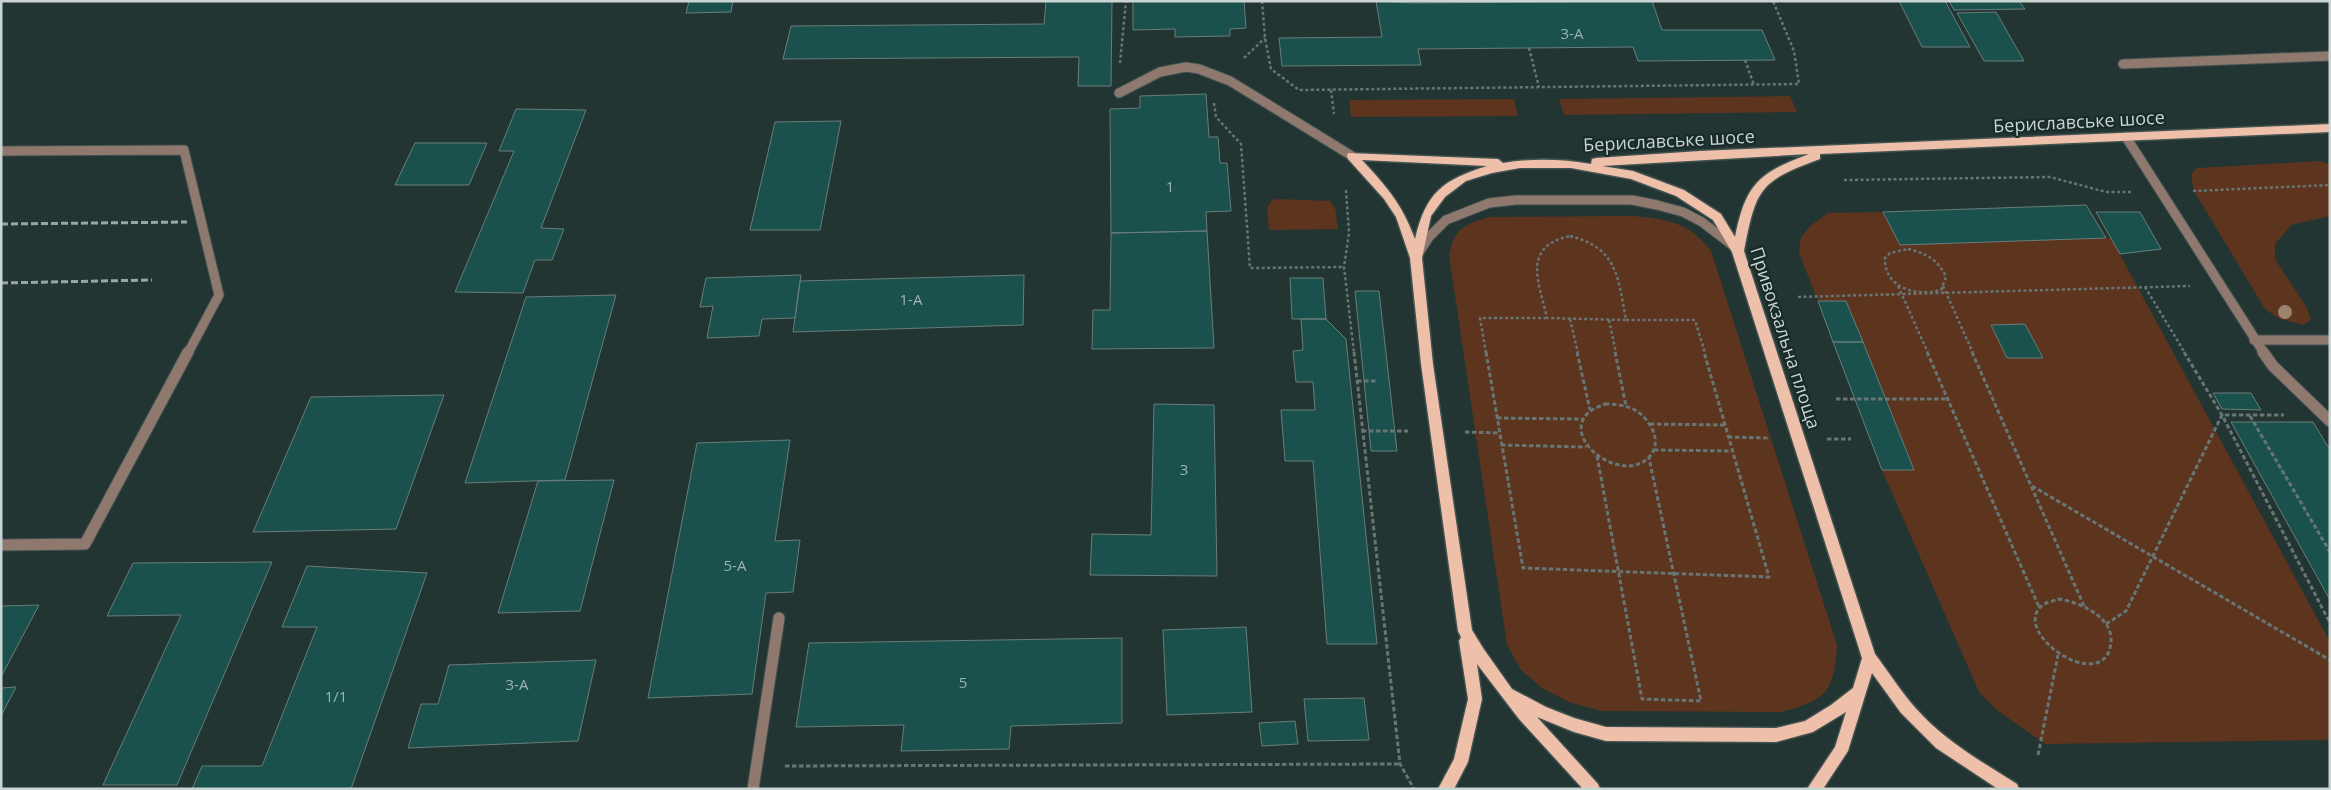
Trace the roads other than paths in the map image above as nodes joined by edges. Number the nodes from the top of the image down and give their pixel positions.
1 (2330, 56) edge
2 (2123, 64) dead end
3 (1119, 94) dead end
4 (2330, 128) edge
5 (2126, 138) junction
6 (1, 151) edge
7 (1829, 151) junction
8 (1352, 156) junction
9 (1520, 164) junction
10 (1571, 164) junction
11 (1738, 251) junction
12 (1416, 258) junction
13 (2254, 340) junction
14 (2330, 340) edge
15 (2326, 418) edge
16 (1, 545) edge
17 (779, 618) dead end
18 (1465, 631) junction
19 (1869, 658) junction
20 (1505, 691) junction
21 (1859, 692) junction
22 (753, 789) edge
23 (1445, 789) edge
24 (1594, 789) edge
25 (1814, 789) edge
26 (2012, 789) edge

1 - 2 street
3 - 8 street
4 - 5 main road, Бериславське шосе
5 - 7 main road, Бериславське шосе
5 - 13 street
6 - 16 street
7 - 10 main road, Бериславське шосе
7 - 11 main road, Бериславське шосе
8 - 9 main road
8 - 12 main road
9 - 10 main road, Привокзальна площа
9 - 12 main road, Привокзальна площа
10 - 11 main road, Привокзальна площа
11 - 12 street
11 - 19 main road, Привокзальна площа
12 - 18 main road, Привокзальна площа
13 - 14 street
13 - 15 street
17 - 22 street
18 - 20 main road, Привокзальна площа
18 - 23 main road
19 - 21 main road
19 - 26 main road, Привокзальна площа
20 - 21 main road, Привокзальна площа
20 - 24 main road, Привокзальна площа
21 - 25 main road

